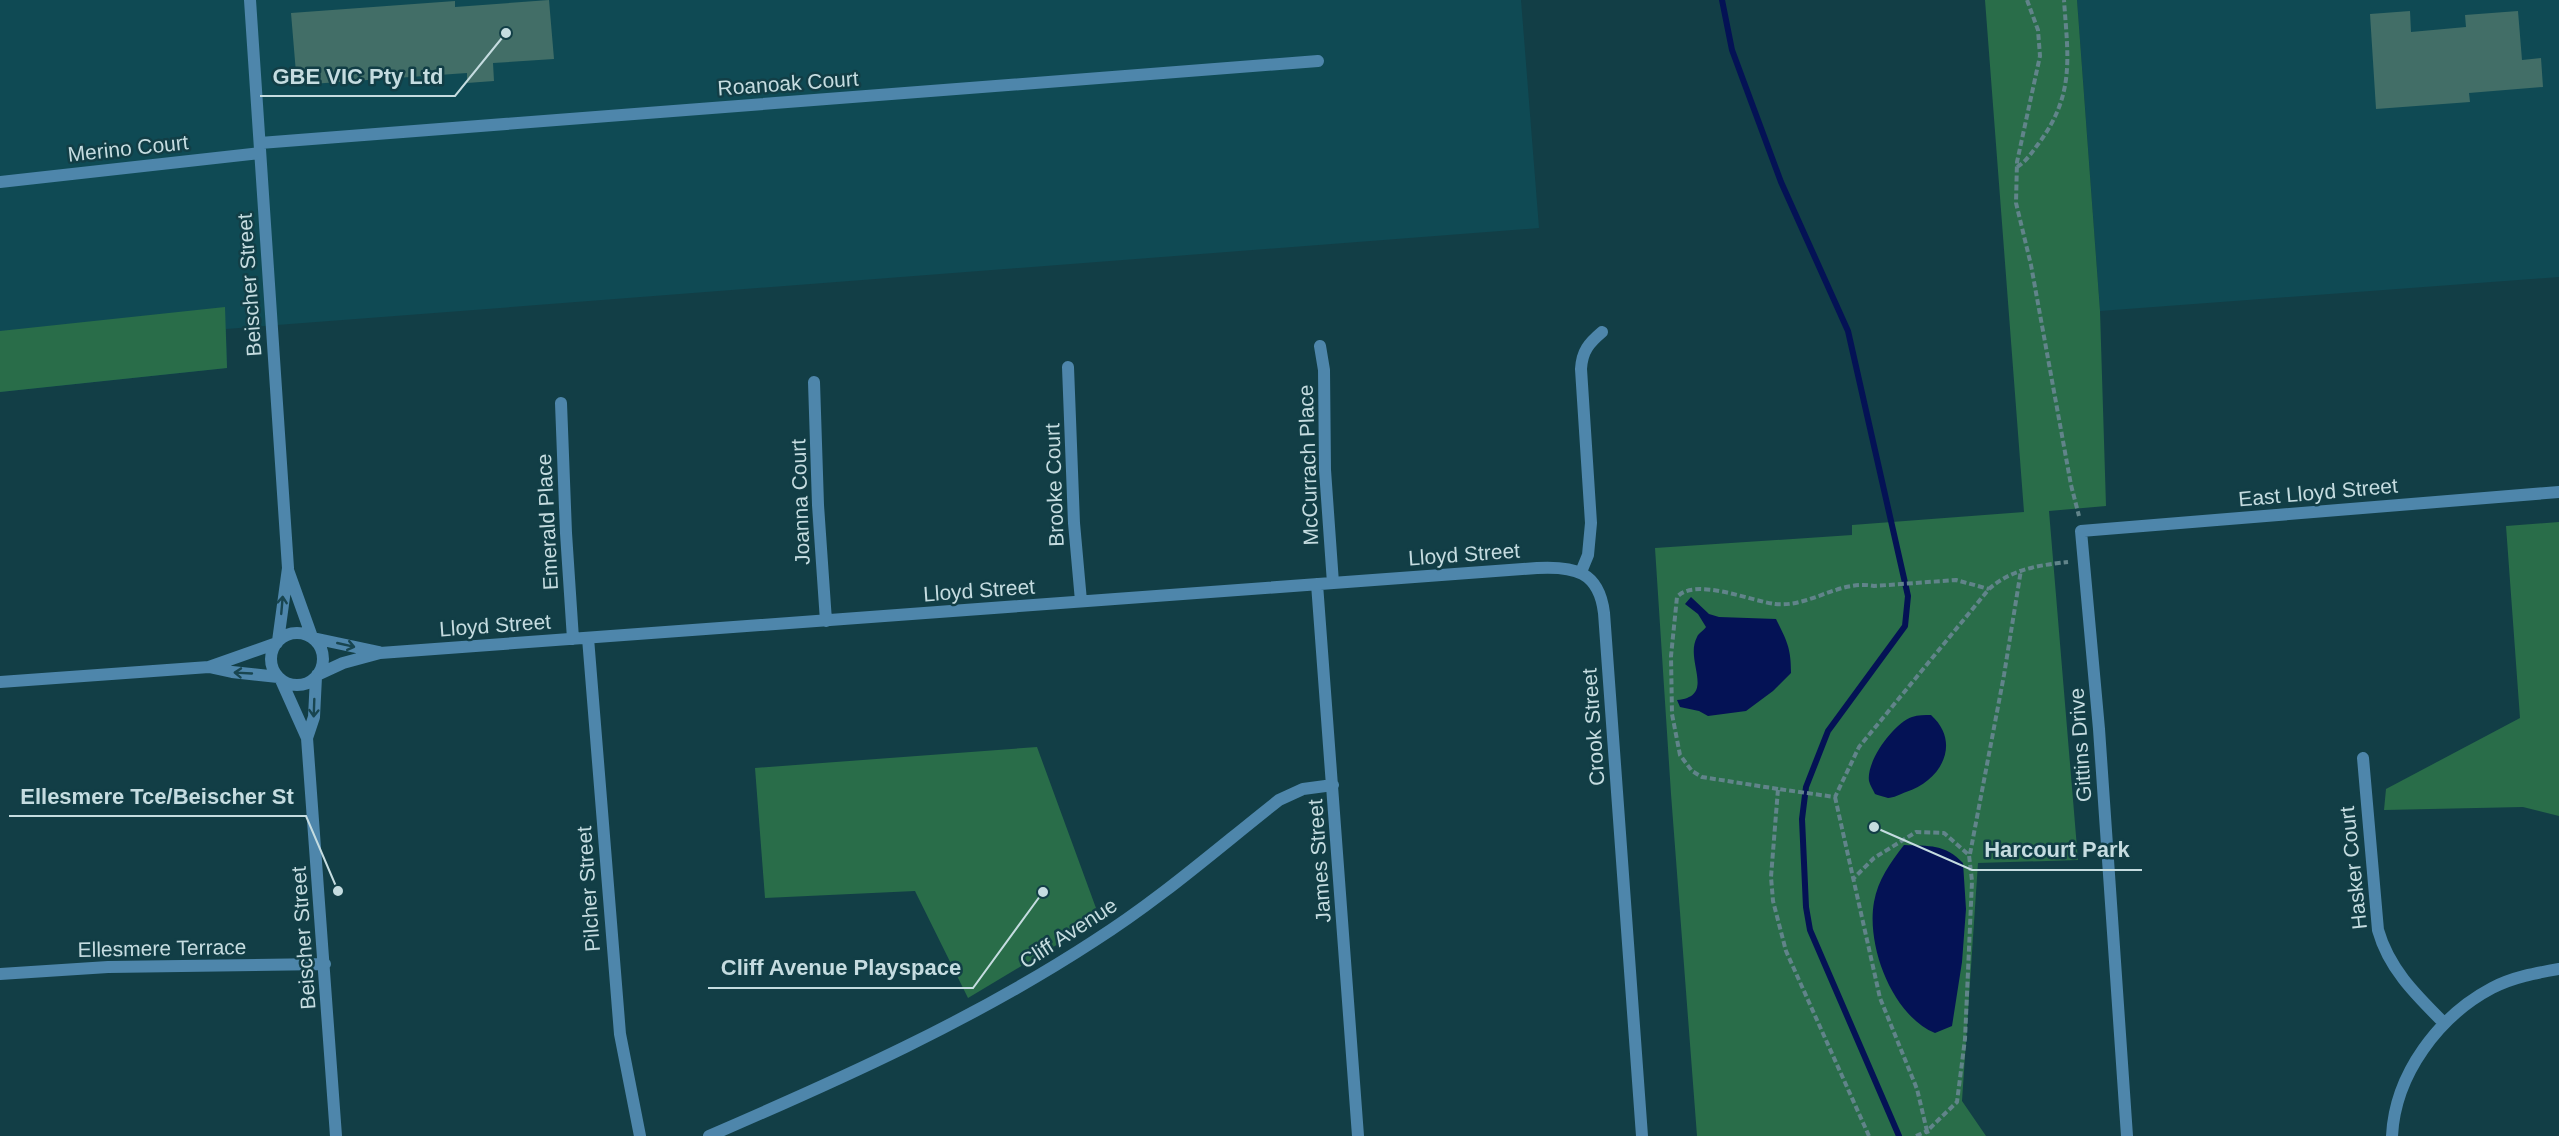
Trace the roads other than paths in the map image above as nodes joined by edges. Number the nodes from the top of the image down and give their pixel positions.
1 (250, 0) edge
2 (1318, 62) dead end
3 (260, 148) junction
4 (0, 182) edge
5 (1602, 332) dead end
6 (1320, 345) dead end
7 (1068, 367) dead end
8 (813, 382) dead end
9 (561, 403) dead end
10 (2559, 492) edge
11 (2081, 531) joint
12 (288, 568) junction
13 (1581, 572) junction
14 (1333, 583) junction
15 (1317, 584) junction
16 (1081, 602) junction
17 (826, 621) junction
18 (312, 638) junction
19 (588, 638) junction
20 (573, 639) junction
21 (277, 642) junction
22 (380, 653) junction
23 (208, 667) junction
24 (316, 676) junction
25 (279, 678) junction
26 (0, 682) edge
27 (307, 738) junction
28 (2363, 758) dead end
29 (1333, 785) junction
30 (325, 964) junction
31 (2559, 969) edge
32 (0, 974) edge
33 (2444, 1023) junction
34 (336, 1136) edge
35 (640, 1136) edge
36 (709, 1136) edge
37 (1358, 1136) edge
38 (1642, 1136) edge
39 (2127, 1136) edge
40 (2392, 1136) edge

1 - 3 street, Beischer Street
2 - 3 street, Roanoak Court
3 - 4 street, Merino Court
3 - 12 street, Beischer Street
5 - 13 street
6 - 14 street, McCurrach Place
7 - 16 street, Brooke Court
8 - 17 street, Joanna Court
9 - 20 street, Emerald Place
10 - 11 street, East Lloyd Street
11 - 39 street, Gittins Drive
12 - 18 street, Beischer Street
21 -> 12 street, Beischer Street
13 - 14 street, Lloyd Street
13 - 38 street, Crook Street
14 - 15 street, Lloyd Street
15 - 16 street, Lloyd Street
15 - 29 street, James Street
16 - 17 street, Lloyd Street
17 - 19 street, Lloyd Street
18 - 21 street
18 -> 22 street, Lloyd Street
18 - 24 street
19 - 20 street, Lloyd Street
19 - 35 street, Pilcher Street
20 - 22 street, Lloyd Street
21 - 23 street
21 - 25 street
22 - 24 street, Lloyd Street
25 -> 23 street
23 - 26 street
24 - 25 street
24 -> 27 street, Beischer Street
25 - 27 street, Beischer Street
27 - 30 street, Beischer Street
28 - 33 street, Hasker Court
29 - 36 street, Cliff Avenue
29 - 37 street, James Street
30 - 32 street, Ellesmere Terrace
30 - 34 street, Beischer Street
31 - 33 street
33 - 40 street

